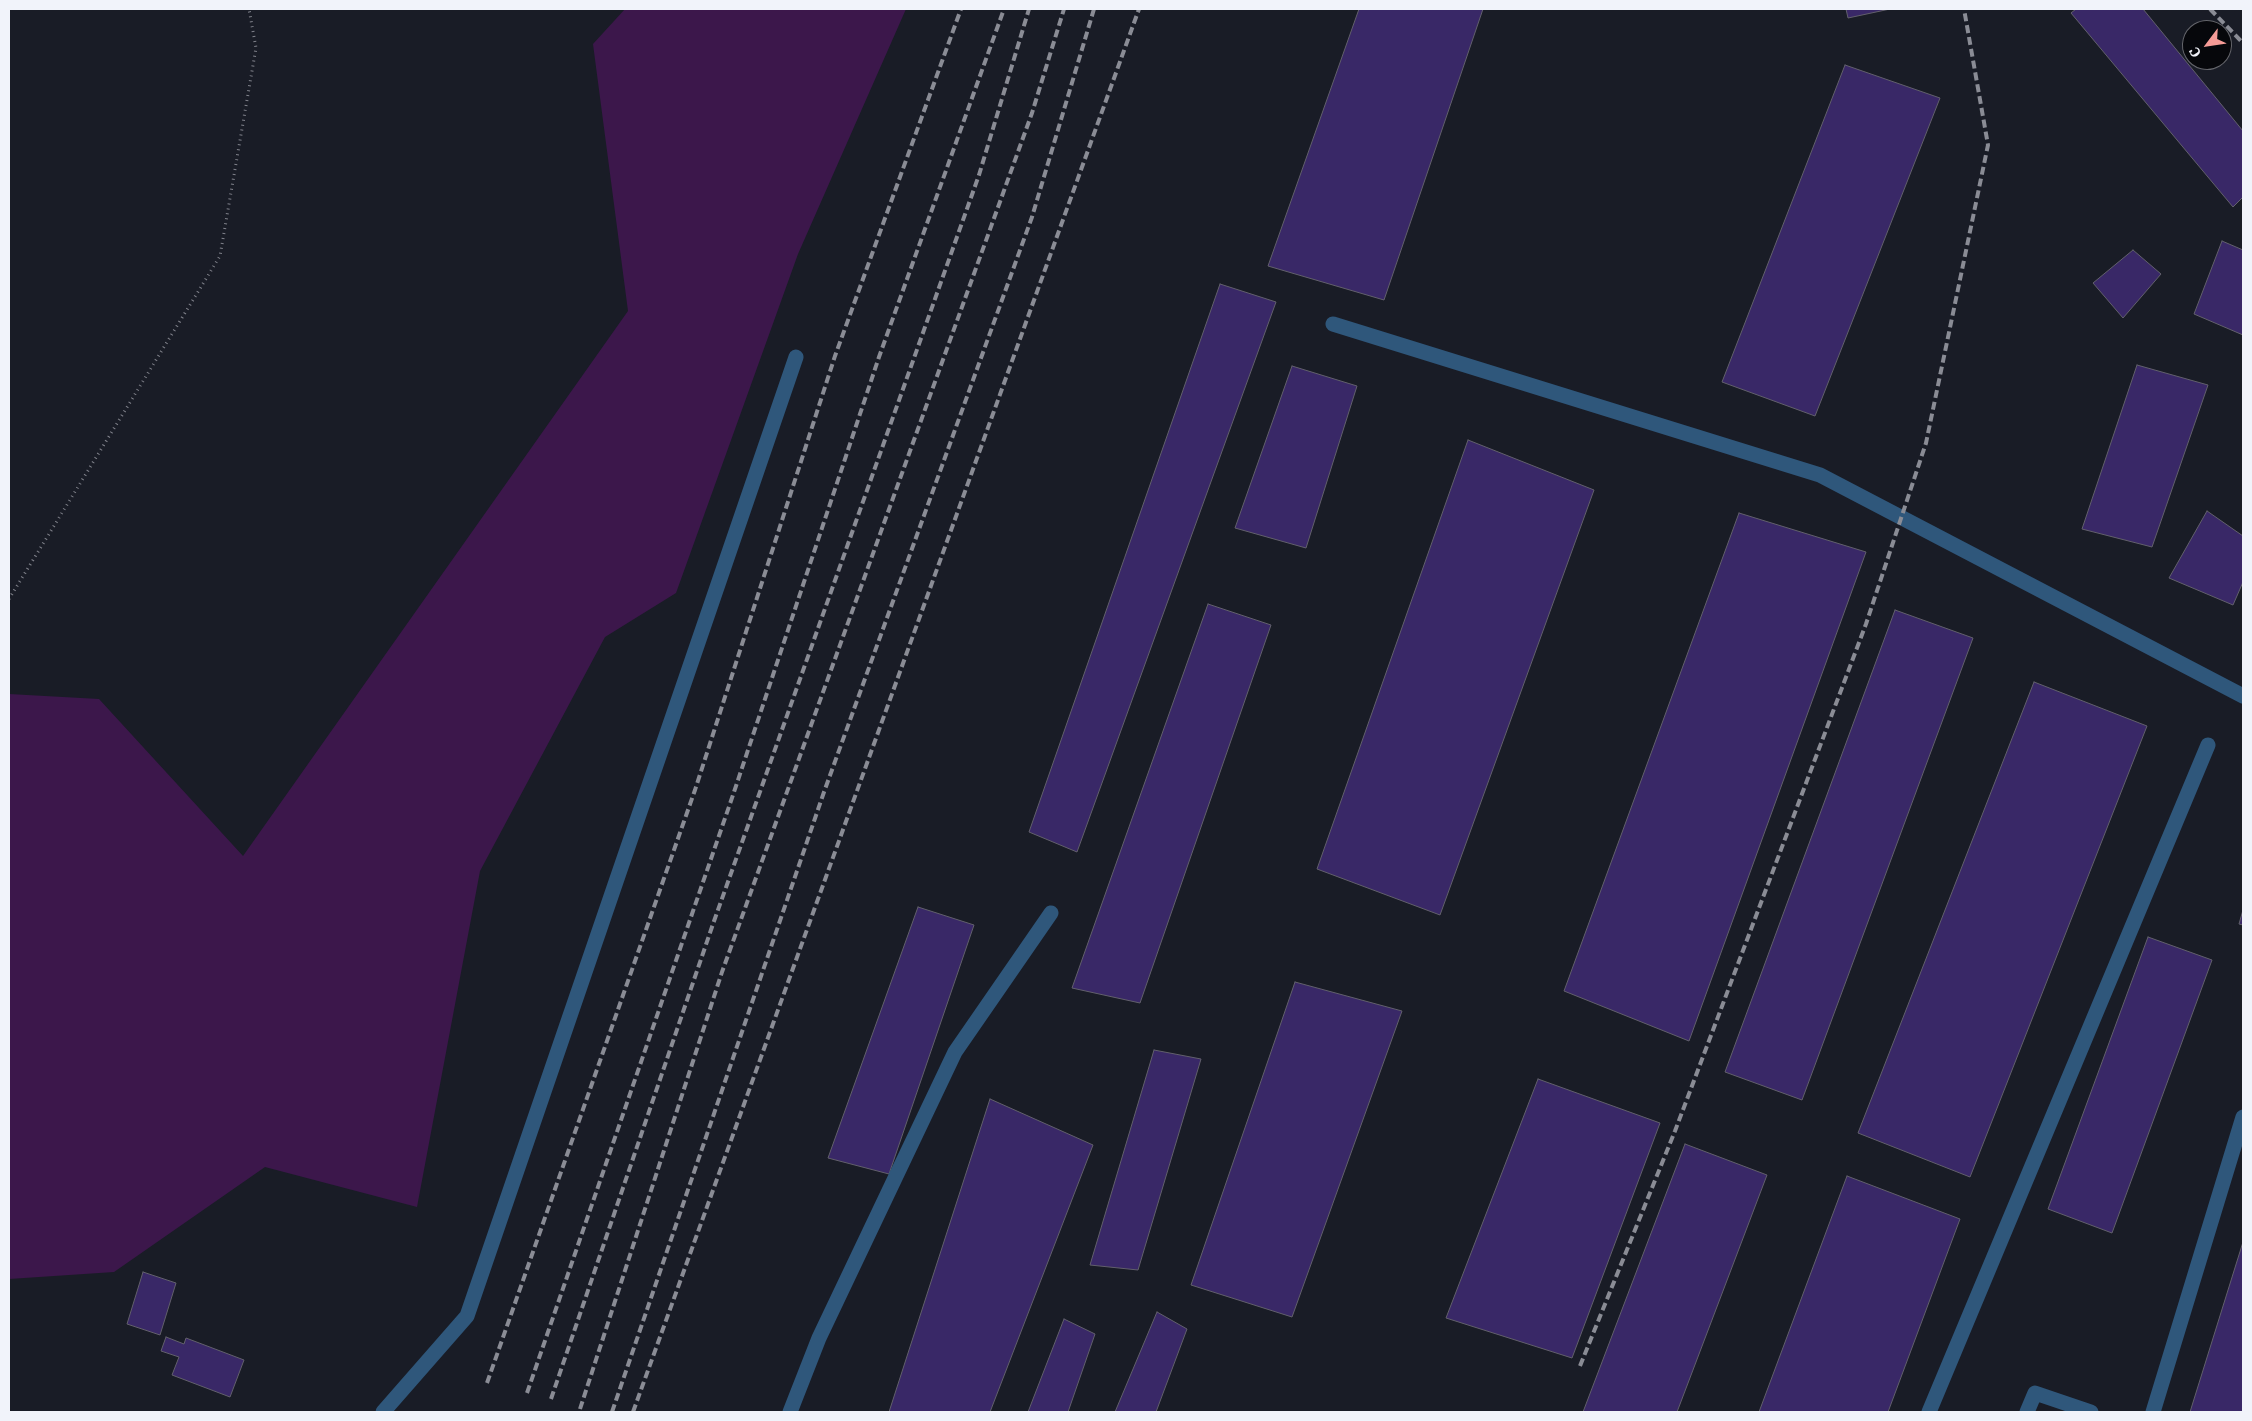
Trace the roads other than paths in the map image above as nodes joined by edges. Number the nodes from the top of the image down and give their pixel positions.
1 (1334, 324) dead end
2 (796, 357) dead end
3 (2243, 696) edge
4 (2208, 745) dead end
5 (1051, 913) dead end
6 (2243, 1117) edge
7 (384, 1412) edge
8 (790, 1412) edge
9 (1929, 1412) edge
10 (2027, 1412) edge
11 (2091, 1412) edge
12 (2153, 1412) edge

1 - 3 street
2 - 7 street
4 - 9 street
5 - 8 street
6 - 12 street
10 - 11 street

